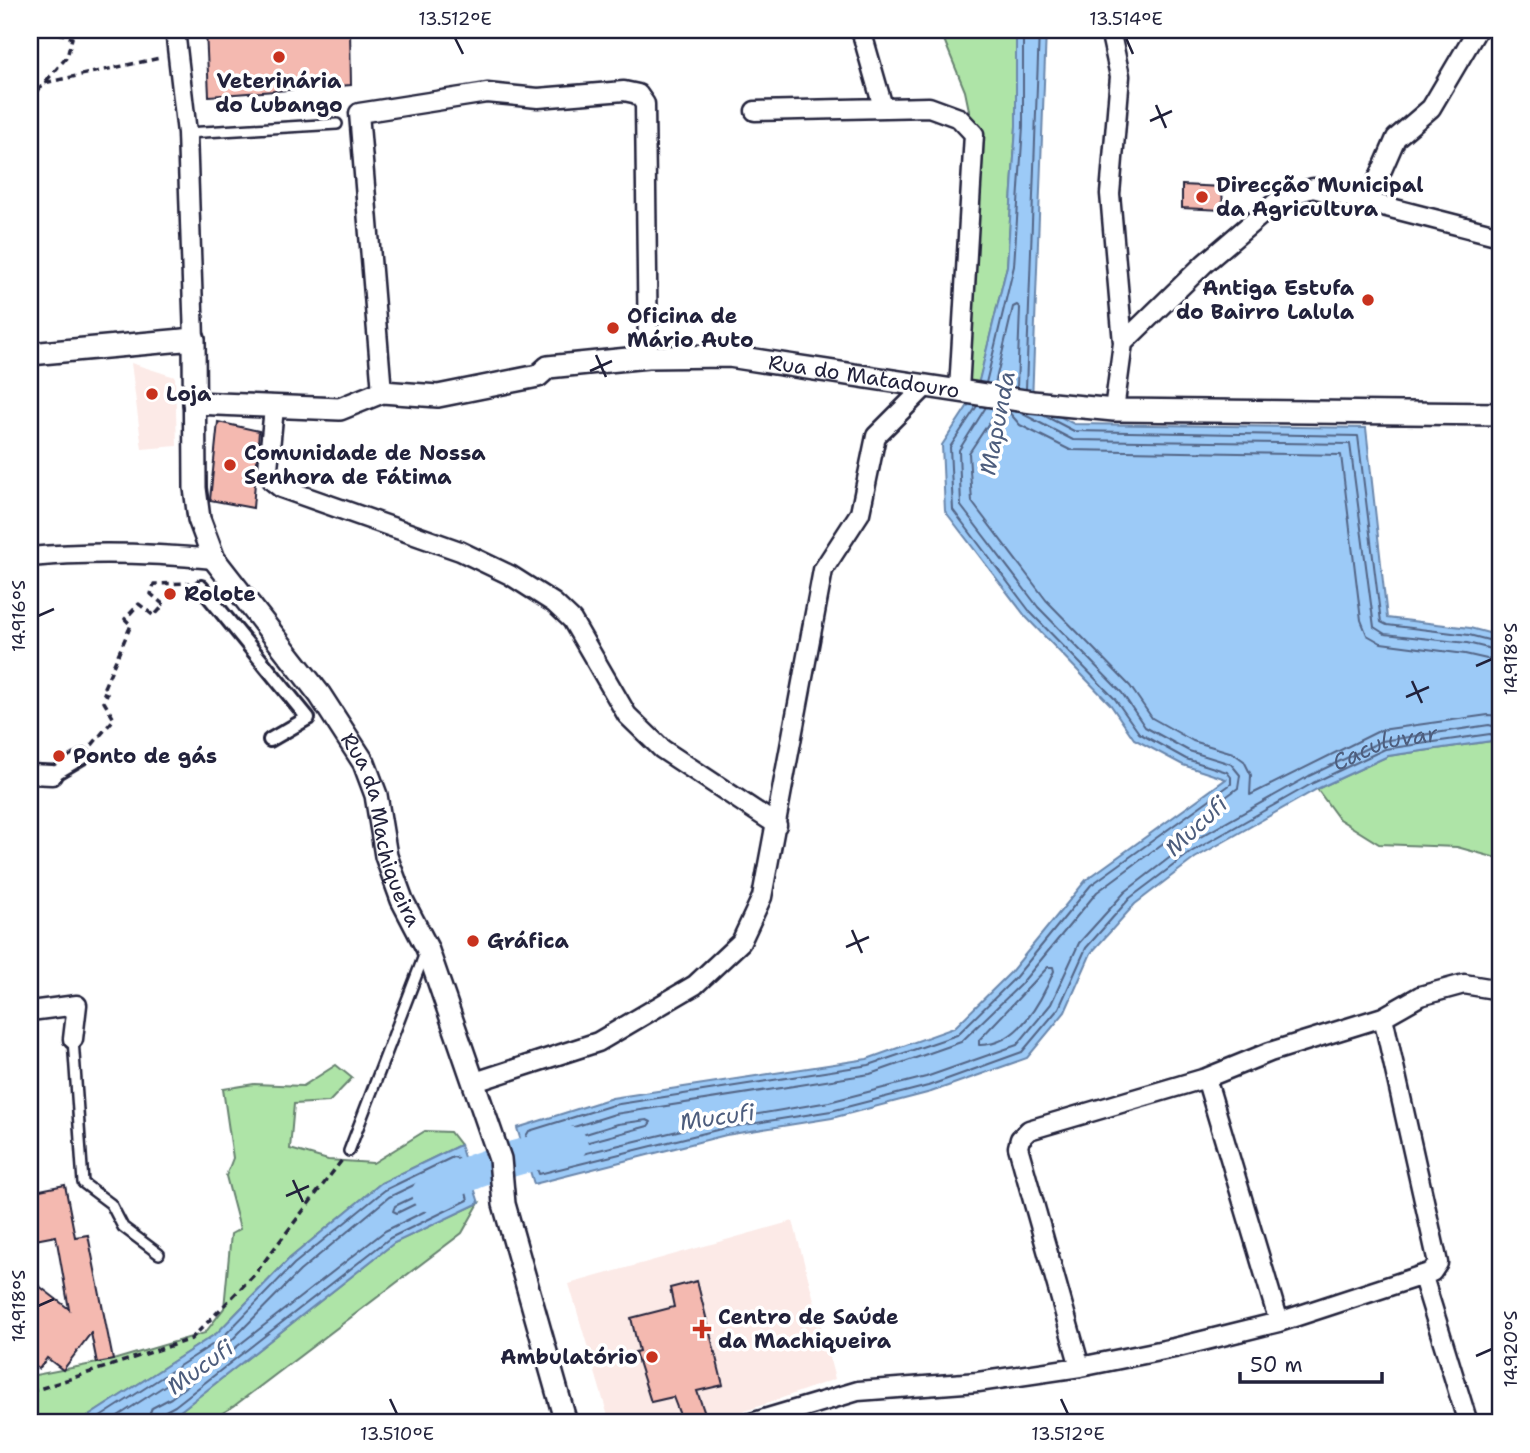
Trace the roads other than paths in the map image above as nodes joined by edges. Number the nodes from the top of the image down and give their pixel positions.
1 (175, 30) edge
2 (861, 30) edge
3 (1110, 30) edge
4 (1477, 30) edge
5 (883, 107) junction
6 (755, 111) dead end
7 (337, 124) dead end
8 (187, 133) junction
9 (1368, 202) junction
10 (1500, 236) edge
11 (194, 339) junction
12 (1123, 342) junction
13 (30, 354) edge
14 (648, 357) junction
15 (926, 386) junction
16 (968, 392) junction
17 (382, 393) junction
18 (194, 403) junction
19 (274, 408) junction
20 (1114, 410) junction
21 (1500, 414) edge
22 (30, 558) edge
23 (214, 559) junction
24 (201, 587) road end
25 (270, 740) dead end
26 (84, 756) road end
27 (30, 774) edge
28 (52, 775) joint
29 (777, 825) junction
30 (427, 948) junction
31 (1500, 990) edge
32 (30, 1011) edge
33 (1382, 1017) junction
34 (73, 1039) joint
35 (1206, 1078) junction
36 (475, 1082) junction
37 (349, 1151) road end
38 (159, 1254) dead end
39 (1423, 1277) junction
40 (1279, 1322) junction
41 (1080, 1367) junction
42 (566, 1423) edge
43 (751, 1423) edge
44 (1468, 1423) edge

1 - 8 street, Rua da Machiqueira
2 - 5 street
3 - 12 street
4 - 9 street
5 - 6 street
5 - 16 street
7 - 8 lane
8 - 11 street, Rua da Machiqueira
9 - 10 street
9 - 12 street
11 - 13 street
11 - 18 street, Rua da Machiqueira
12 - 20 street
14 - 15 street, Rua do Matadouro
14 - 17 street, Rua do Matadouro
14 - 17 street
15 - 16 street, Rua do Matadouro
15 - 29 street
16 - 20 street, Rua do Matadouro
17 - 19 street, Rua do Matadouro
18 - 19 street, Rua do Matadouro
18 - 23 street, Rua da Machiqueira
19 - 29 street
20 - 21 street, Rua do Matadouro
22 - 23 street
23 - 30 street, Rua da Machiqueira
24 - 25 street
26 - 28 street
27 - 28 street
29 - 36 street
30 - 36 street, Rua da Machiqueira
30 - 37 lane
31 - 33 street
32 - 34 street
33 - 35 street
33 - 39 street
34 - 38 lane
35 - 40 street
35 - 41 street
36 - 42 street, Rua da Machiqueira
39 - 40 street
39 - 44 street
40 - 41 street
41 - 43 street

